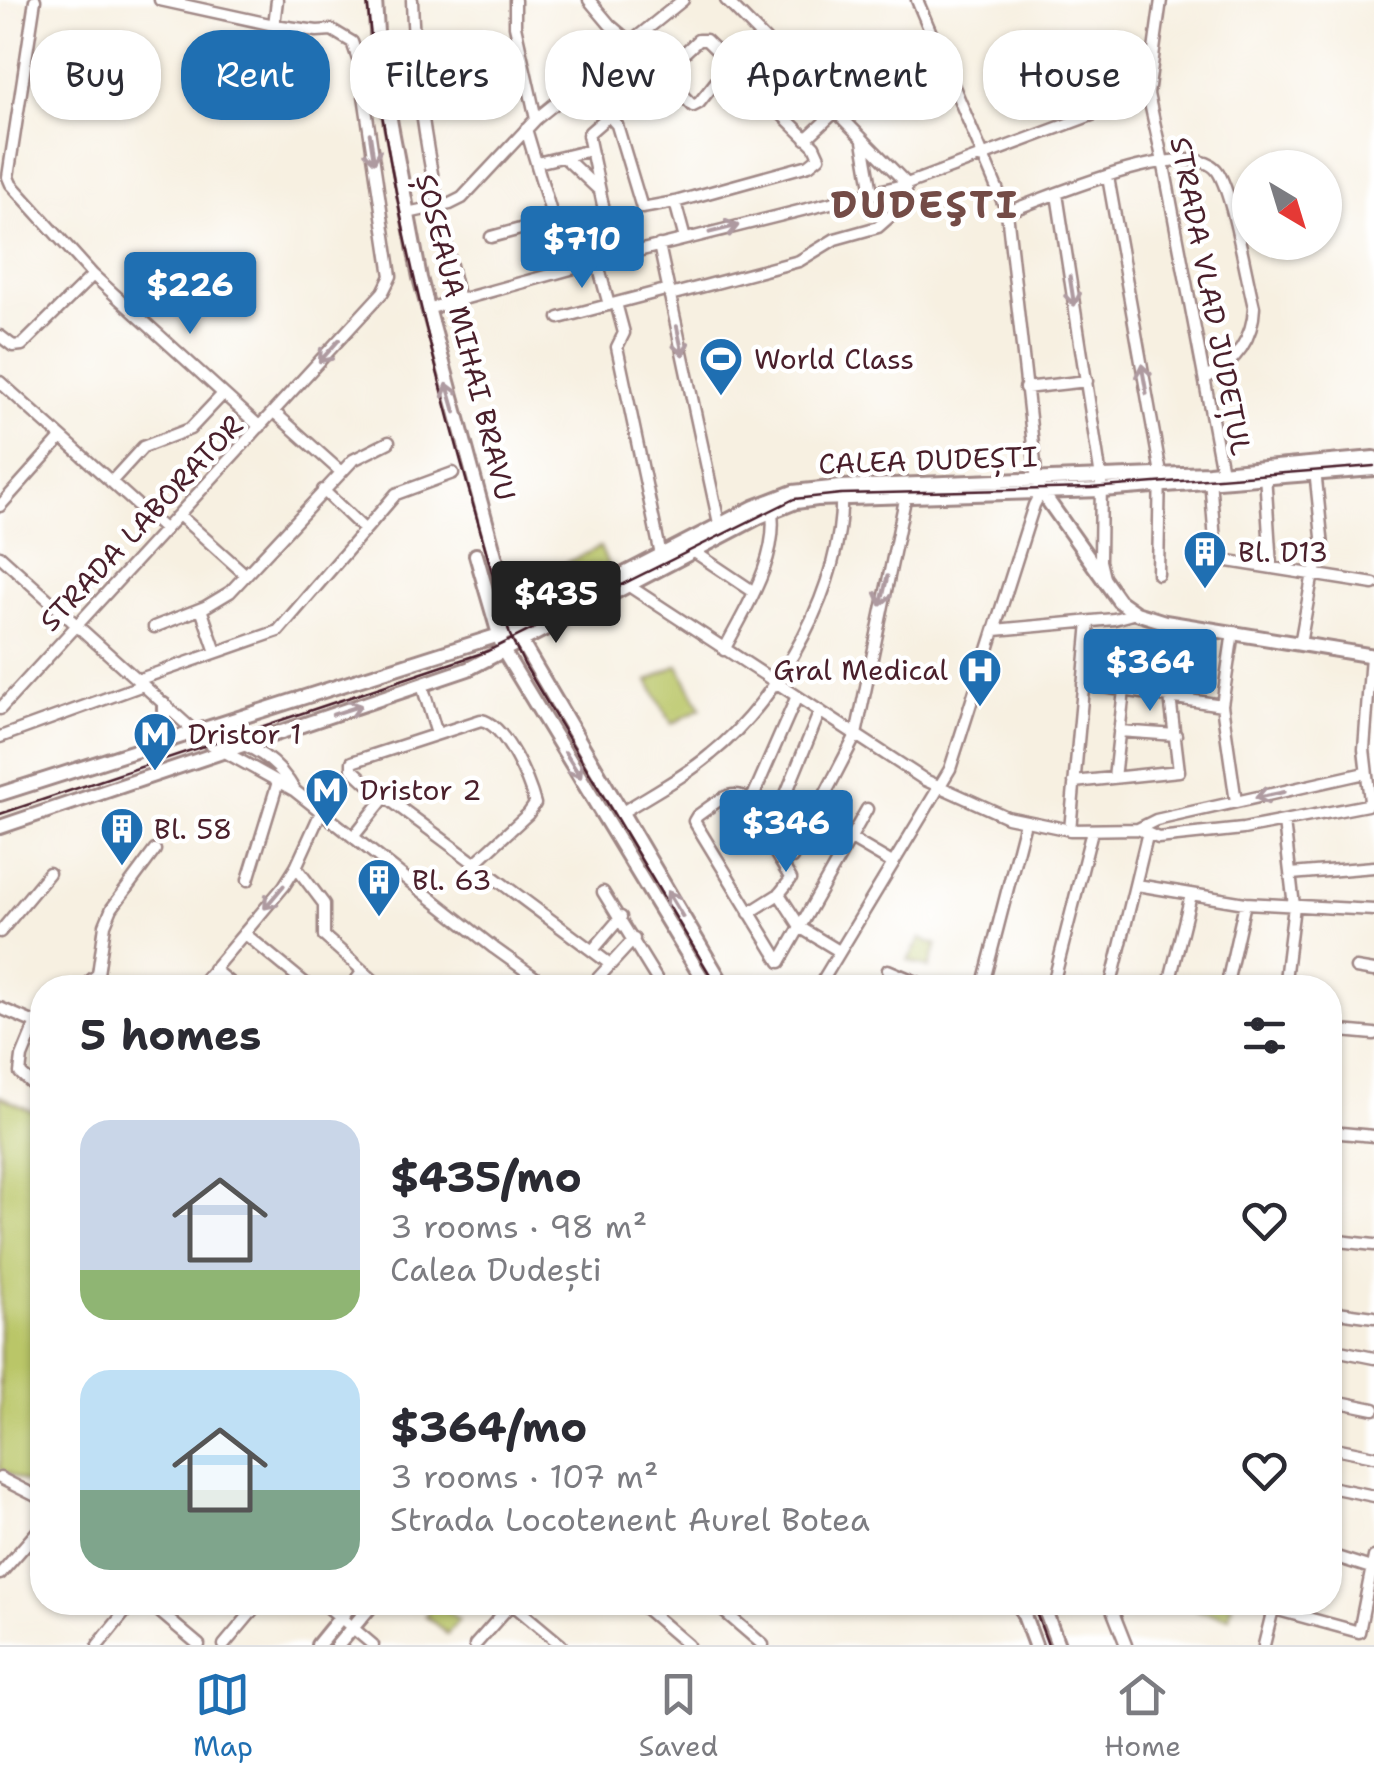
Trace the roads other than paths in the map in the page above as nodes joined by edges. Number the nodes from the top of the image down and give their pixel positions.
1 (35, 0) edge
2 (160, 0) edge
3 (278, 0) edge
4 (375, 0) edge
5 (412, 0) edge
6 (515, 0) edge
7 (589, 0) edge
8 (683, 0) edge
9 (726, 0) edge
10 (917, 0) edge
11 (1161, 0) edge
12 (274, 25) junction
13 (614, 30) edge
14 (645, 30) edge
15 (754, 30) edge
16 (1156, 36) edge
17 (691, 47) edge
18 (711, 47) edge
19 (711, 86) edge
20 (691, 104) edge
21 (545, 112) edge
22 (536, 119) junction
23 (605, 120) edge
24 (612, 120) edge
25 (787, 120) edge
26 (826, 120) edge
27 (843, 120) edge
28 (1076, 120) edge
29 (1154, 120) edge
30 (526, 129) junction
31 (806, 139) junction
32 (862, 140) junction
33 (591, 150) junction
34 (984, 153) junction
35 (564, 157) junction
36 (1163, 160) junction
37 (537, 163) junction
38 (1108, 177) junction
39 (907, 184) junction
40 (599, 190) junction
41 (872, 192) junction
42 (1056, 194) junction
43 (676, 202) junction
44 (438, 207) junction
45 (407, 212) junction
46 (1007, 212) junction
47 (553, 220) junction
48 (491, 237) dead end
49 (685, 239) junction
50 (659, 245) junction
51 (614, 256) junction
52 (597, 261) junction
53 (568, 269) junction
54 (93, 276) junction
55 (669, 292) junction
56 (459, 300) junction
57 (613, 304) junction
58 (427, 309) junction
59 (558, 318) dead end
60 (0, 336) edge
61 (1206, 378) junction
62 (1087, 381) junction
63 (0, 382) edge
64 (1025, 388) junction
65 (223, 394) junction
66 (274, 412) junction
67 (260, 427) junction
68 (61, 438) junction
69 (389, 442) dead end
70 (1374, 458) edge
71 (1315, 469) junction
72 (1374, 469) edge
73 (340, 472) junction
74 (453, 473) dead end
75 (1265, 473) junction
76 (1217, 478) junction
77 (1161, 481) junction
78 (111, 482) junction
79 (1102, 484) junction
80 (1039, 487) junction
81 (323, 490) junction
82 (907, 491) junction
83 (841, 492) junction
84 (771, 505) junction
85 (0, 506) edge
86 (179, 514) junction
87 (1100, 526) junction
88 (165, 530) junction
89 (365, 530) junction
90 (720, 531) junction
91 (1082, 549) junction
92 (693, 551) junction
93 (476, 555) dead end
94 (0, 556) edge
95 (662, 560) junction
96 (1271, 566) junction
97 (1313, 573) junction
98 (1158, 574) dead end
99 (246, 575) junction
100 (622, 581) junction
101 (1106, 584) junction
102 (1374, 584) edge
103 (754, 592) junction
104 (1120, 601) junction
105 (508, 603) junction
106 (490, 608) junction
107 (201, 609) junction
108 (1136, 613) junction
109 (1108, 620) junction
110 (1089, 622) junction
111 (76, 625) junction
112 (154, 626) dead end
113 (995, 630) junction
114 (1233, 632) junction
115 (498, 636) junction
116 (518, 636) junction
117 (1300, 644) junction
118 (468, 646) junction
119 (724, 650) junction
120 (216, 652) junction
121 (504, 652) junction
122 (1372, 656) edge
123 (474, 666) junction
124 (534, 667) junction
125 (518, 676) junction
126 (140, 682) junction
127 (776, 682) junction
128 (1084, 684) junction
129 (422, 685) junction
130 (1124, 690) junction
131 (797, 696) junction
132 (1170, 697) junction
133 (164, 705) junction
134 (1222, 705) junction
135 (1370, 706) edge
136 (0, 709) edge
137 (820, 711) junction
138 (193, 731) junction
139 (1119, 731) junction
140 (437, 734) junction
141 (856, 735) junction
142 (1176, 735) junction
143 (0, 737) edge
144 (244, 743) junction
145 (150, 744) junction
146 (221, 751) junction
147 (1365, 774) junction
148 (1114, 778) junction
149 (278, 782) junction
150 (1074, 782) junction
151 (940, 788) junction
152 (295, 792) junction
153 (0, 794) edge
154 (385, 797) junction
155 (1236, 802) junction
156 (750, 805) junction
157 (867, 808) dead end
158 (779, 811) dead end
159 (321, 812) junction
160 (621, 813) junction
161 (1026, 822) junction
162 (1284, 822) junction
163 (0, 827) edge
164 (1070, 830) junction
165 (1092, 831) junction
166 (1142, 832) junction
167 (353, 837) junction
168 (851, 839) junction
169 (156, 850) dead end
170 (792, 858) dead end
171 (892, 863) junction
172 (475, 864) junction
173 (296, 867) junction
174 (1374, 867) edge
175 (49, 873) dead end
176 (1291, 874) junction
177 (248, 880) dead end
178 (1136, 885) junction
179 (603, 892) dead end
180 (779, 894) junction
181 (1191, 895) junction
182 (1245, 903) junction
183 (1294, 906) junction
184 (1374, 910) edge
185 (748, 913) junction
186 (621, 916) junction
187 (801, 928) junction
188 (0, 932) edge
189 (244, 932) junction
190 (634, 939) junction
191 (593, 950) junction
192 (839, 951) junction
193 (610, 964) junction
194 (1356, 968) dead end
195 (213, 969) junction
196 (888, 970) dead end
197 (1374, 970) edge
198 (363, 971) junction
199 (97, 975) edge
200 (208, 975) edge
201 (220, 975) edge
202 (295, 975) edge
203 (360, 975) edge
204 (367, 975) edge
205 (532, 975) edge
206 (600, 975) edge
207 (655, 975) edge
208 (700, 975) edge
209 (717, 975) edge
210 (825, 975) edge
211 (900, 975) edge
212 (985, 975) edge
213 (1055, 975) edge
214 (1113, 975) edge
215 (1171, 975) edge
216 (1229, 975) edge
217 (1286, 975) edge
218 (0, 1008) edge
219 (30, 1020) edge
220 (1342, 1031) edge
221 (1374, 1034) edge
222 (30, 1041) edge
223 (30, 1082) edge
224 (1342, 1133) edge
225 (1374, 1136) edge
226 (1342, 1241) edge
227 (1374, 1245) edge
228 (1342, 1313) edge
229 (1374, 1318) edge
230 (1342, 1351) edge
231 (1374, 1358) edge
232 (1342, 1402) edge
233 (1374, 1409) edge
234 (1342, 1449) edge
235 (1374, 1456) edge
236 (0, 1478) edge
237 (1342, 1489) edge
238 (30, 1493) edge
239 (1374, 1496) edge
240 (30, 1540) edge
241 (1342, 1558) edge
242 (1373, 1565) edge
243 (0, 1574) edge
244 (123, 1615) edge
245 (163, 1615) edge
246 (249, 1615) edge
247 (337, 1615) edge
248 (342, 1615) edge
249 (363, 1615) edge
250 (501, 1615) edge
251 (526, 1615) edge
252 (653, 1615) edge
253 (728, 1615) edge
254 (1023, 1615) edge
255 (1047, 1615) edge
256 (1114, 1615) edge
257 (1272, 1615) edge
258 (1295, 1615) edge
259 (340, 1618) junction
260 (352, 1628) junction
261 (98, 1645) edge
262 (199, 1645) edge
263 (224, 1645) edge
264 (318, 1645) edge
265 (338, 1645) edge
266 (372, 1645) edge
267 (474, 1645) edge
268 (562, 1645) edge
269 (688, 1645) edge
270 (763, 1645) edge
271 (1035, 1645) edge
272 (1058, 1645) edge
273 (1126, 1645) edge
274 (1264, 1645) edge

1 - 54 street
2 - 12 street
3 - 12 street
4 - 45 main road, ȘOSEAUA MIHAI BRAVU
5 - 44 street, ȘOSEAUA MIHAI BRAVU
6 - 22 street
7 - 13 street
8 - 14 street
9 - 15 street
10 - 34 street
11 - 16 street, STRADA VLAD JUDEȚUL
12 -> 66 street, STRADA LABORATOR
17 - 18 street
19 - 20 street
21 - 22 street
22 - 30 street
23 - 33 street
24 - 43 street
25 - 31 street
26 - 31 street
27 - 32 street
28 - 34 street
29 - 36 street, STRADA VLAD JUDEȚUL
30 - 37 street
30 - 44 street
31 - 43 street
32 - 39 street
32 - 41 street
33 - 35 street
33 - 40 street
34 - 39 street
34 - 46 street
35 - 37 street
35 - 40 street
36 - 38 street
36 - 61 street, STRADA VLAD JUDEȚUL
36 - 61 street
37 - 47 street
38 - 42 street
77 -> 38 street
39 - 41 street
39 - 55 street
40 - 51 street
49 -> 41 street
42 - 46 street
42 -> 62 street
43 - 49 street
44 - 45 street
44 - 56 street, ȘOSEAUA MIHAI BRAVU
45 - 58 main road, ȘOSEAUA MIHAI BRAVU
46 - 64 street
47 - 48 street
47 - 53 street
49 - 50 street
50 - 51 street
50 - 55 street
51 - 52 street
52 - 53 street
52 - 57 street
53 - 56 street
54 - 60 street
54 - 65 street
55 - 57 street
55 -> 90 street
56 - 58 street
57 - 59 street
57 - 95 street
105 -> 58 main road, ȘOSEAUA MIHAI BRAVU
61 - 76 street, STRADA VLAD JUDEȚUL
62 - 64 street
62 - 79 street
63 - 68 street
64 - 80 street
65 - 67 street
65 - 78 street
66 - 67 street, STRADA LABORATOR
66 - 73 street, STRADA LABORATOR
67 - 86 street, STRADA LABORATOR
68 - 78 street
68 - 85 street
69 - 73 street
70 - 71 main road, CALEA DUDEȘTI
71 - 72 main road, CALEA DUDEȘTI
71 - 75 main road, CALEA DUDEȘTI
71 - 97 street
73 - 81 street
74 - 89 street
75 - 76 main road, CALEA DUDEȘTI
75 - 96 street
76 - 77 main road, CALEA DUDEȘTI
76 - 96 street, STRADA VLAD JUDEȚUL
77 - 79 main road, CALEA DUDEȘTI
77 - 98 street
78 - 88 street
79 - 80 main road, CALEA DUDEȘTI
79 - 87 street
80 - 82 main road, CALEA DUDEȘTI
80 - 91 main road
80 - 113 street
81 - 89 street
81 - 99 street
82 - 83 main road, CALEA DUDEȘTI
82 -> 141 street
83 - 84 main road, CALEA DUDEȘTI
83 - 127 street
84 - 90 main road, CALEA DUDEȘTI
84 - 103 street
86 - 88 street, STRADA LABORATOR
86 - 99 street
87 - 91 street
87 - 101 street
88 - 111 street, STRADA LABORATOR
89 - 120 street
90 - 92 main road, CALEA DUDEȘTI
90 - 95 main road, CALEA DUDEȘTI
91 - 101 main road
92 - 95 main road, CALEA DUDEȘTI
92 - 103 street
93 - 106 main road
94 - 111 street
95 - 100 main road, CALEA DUDEȘTI
96 - 97 street
97 - 102 street
97 - 117 street
99 - 107 street
100 - 116 main road, CALEA DUDEȘTI
100 - 119 street
101 - 104 main road
103 - 119 street
104 - 108 main road
104 - 109 street
105 - 106 main road
105 - 116 main road, ȘOSEAUA MIHAI BRAVU
106 - 115 main road
107 - 112 street
107 - 120 street
108 - 109 street
108 - 114 main road
109 - 110 street
110 - 113 street
110 - 128 street
111 - 126 street
111 - 136 street, STRADA LABORATOR
113 - 151 street
114 - 117 main road
114 - 134 street
115 - 116 main road
115 - 118 main road
115 - 121 main road
116 - 121 main road
116 - 124 main road, ȘOSEAUA MIHAI BRAVU
117 - 122 main road
118 - 123 main road
118 - 138 main road
119 - 127 street
120 - 126 street
121 - 123 main road
121 - 125 main road
122 - 135 street
123 - 129 main road
124 - 125 main road
124 - 160 main road, ȘOSEAUA MIHAI BRAVU
125 -> 208 main road
126 - 133 street
126 - 143 street
127 - 131 street
127 - 160 street
128 - 130 street
128 - 150 street
129 - 140 street
144 -> 129 main road
130 - 132 street
130 - 139 street
131 - 137 street
131 - 156 street
132 - 134 street
132 - 142 street
133 - 138 street
133 - 145 main road
134 - 155 street
135 - 147 street
137 - 141 street
137 - 158 street
138 - 144 street
138 - 145 main road
138 - 146 street
139 - 142 street
139 - 148 street
140 - 154 street
140 - 172 street
141 - 151 street
141 - 170 street
142 - 148 street
144 - 146 main road
144 - 152 street
145 - 153 main road
146 - 149 street
146 - 163 main road
147 -> 155 street
147 - 162 street
148 - 150 street
149 - 152 street
149 - 177 street
150 - 164 street
151 - 161 street
151 - 171 street
152 - 159 street
154 - 167 street
154 - 172 street
155 - 166 street
156 - 180 street
156 - 185 street
157 - 168 street
159 - 167 street
159 - 173 street
209 -> 160 main road, ȘOSEAUA MIHAI BRAVU
161 - 164 street
161 - 212 street
162 - 166 street
162 - 176 street
164 - 165 street
165 - 166 street
165 - 213 street
166 - 178 street
167 - 205 street
168 - 171 street
168 - 187 street
169 - 199 street
171 - 192 street
172 - 191 street
173 -> 189 street
173 - 198 street
174 - 176 street
175 - 188 street
176 - 183 street
178 - 181 street
178 - 214 street
179 - 186 street
180 - 185 street
180 - 187 street
181 - 182 street
181 - 215 street
182 - 183 street
182 - 216 street
183 - 184 street
183 - 217 street
185 - 187 street
186 - 190 street
186 - 191 street
187 - 192 street
189 - 195 street
189 - 202 street
190 - 193 street
190 - 207 street
191 - 193 street
192 - 210 street
193 - 206 street
194 - 197 street
195 - 200 street
195 - 201 street
196 - 211 street
198 - 203 street
198 - 204 street
218 - 219 street
220 - 221 street
222 - 223 street
224 - 225 street
226 - 227 street
228 - 229 street
230 - 231 street
232 - 233 street
234 - 235 street
236 - 238 street
237 - 239 street
240 - 243 street
241 - 242 street
242 - 258 street
244 - 261 street
245 - 262 street
246 - 263 street
247 - 259 street
248 - 259 main road
249 - 260 main road
250 - 267 street
251 - 268 street
252 - 269 street
253 - 270 street
254 - 271 main road
255 - 272 main road
256 - 273 street
257 - 274 street
259 - 260 street
259 - 264 main road
260 - 265 main road
260 - 266 street

